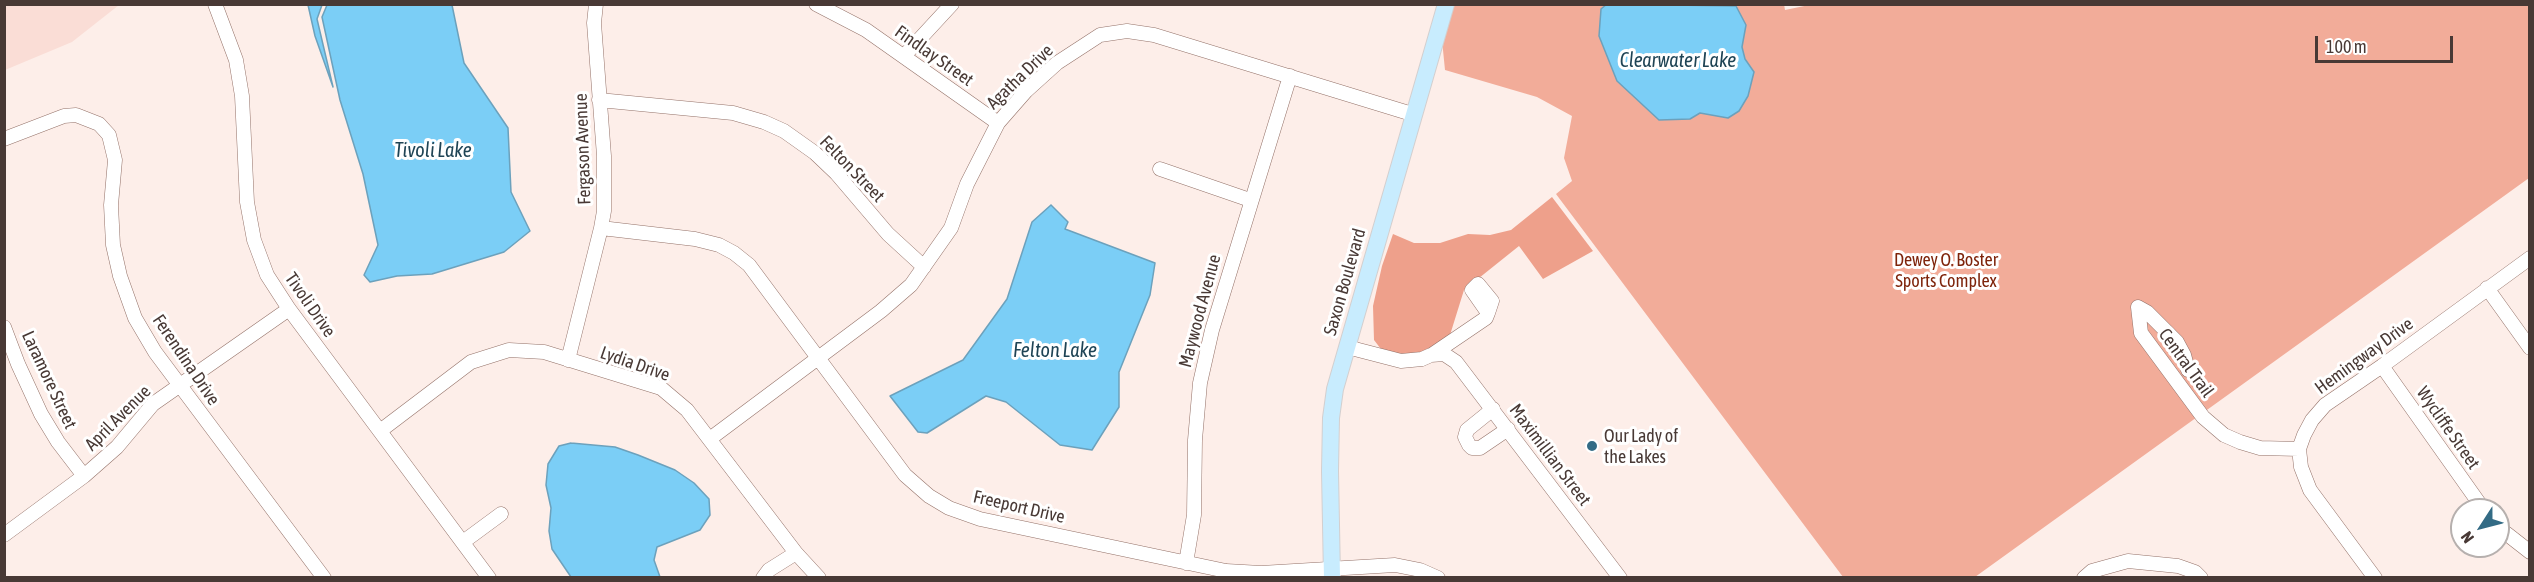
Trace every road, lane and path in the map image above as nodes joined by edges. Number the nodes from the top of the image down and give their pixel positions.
1 (215, 4) edge
2 (596, 4) edge
3 (816, 4) edge
4 (952, 4) edge
5 (1446, 4) edge
6 (904, 56) junction
7 (1290, 76) junction
8 (599, 100) junction
9 (1412, 114) junction
10 (998, 123) junction
11 (4, 138) edge
12 (1160, 169) dead end
13 (1250, 200) junction
14 (601, 228) junction
15 (2529, 258) edge
16 (924, 267) junction
17 (2487, 288) junction
18 (289, 309) junction
19 (1488, 313) dead end
20 (4, 327) edge
21 (1347, 347) junction
22 (2529, 348) edge
23 (1432, 354) junction
24 (817, 359) junction
25 (568, 360) junction
26 (2382, 366) junction
27 (2188, 370) dead end
28 (179, 385) junction
29 (1493, 409) junction
30 (1508, 429) junction
31 (380, 430) junction
32 (711, 438) junction
33 (2299, 449) junction
34 (84, 476) junction
35 (2476, 498) edge
36 (501, 514) dead end
37 (4, 536) edge
38 (2510, 537) edge
39 (463, 542) junction
40 (2529, 552) edge
41 (796, 553) junction
42 (1186, 563) junction
43 (1332, 573) edge
44 (324, 578) edge
45 (489, 578) edge
46 (763, 578) edge
47 (819, 578) edge
48 (1438, 578) edge
49 (1620, 578) edge
50 (2084, 578) edge
51 (2201, 578) edge
52 (2374, 578) edge

1 - 18 street, Tivoli Drive
2 - 8 street, Fergason Avenue
3 - 6 street, Findlay Street
4 - 6 street
5 - 9 main road, Saxon Boulevard
6 - 10 street, Findlay Street
7 - 9 street, Agatha Drive
7 - 10 street, Agatha Drive
7 - 13 street, Maywood Avenue
8 - 14 street, Fergason Avenue
8 - 16 street, Felton Street
9 - 21 main road, Saxon Boulevard
10 - 16 street, Agatha Drive
11 - 28 street, Ferendina Drive
12 - 13 street
13 - 42 street, Maywood Avenue
14 - 24 street, Freeport Drive
14 - 25 street, Fergason Avenue
15 - 17 street, Hemingway Drive
16 - 24 street, Agatha Drive
17 - 22 street
17 - 26 street, Hemingway Drive
18 - 28 street, April Avenue
18 - 31 street, Tivoli Drive
19 - 23 street
20 - 34 street, Laramore Street
21 - 23 street
21 - 43 main road, Saxon Boulevard
23 - 29 street, Maximillian Street
24 - 32 street, Agatha Drive
24 - 42 street, Freeport Drive
25 - 31 street, Lydia Drive
25 - 32 street, Lydia Drive
26 - 33 street, Hemingway Drive
26 - 35 street, Wycliffe Street
27 - 33 street, Central Trail
28 - 34 street, April Avenue
28 - 44 street, Ferendina Drive
29 - 30 street, Maximillian Street
29 - 30 street
30 - 49 street, Maximillian Street
31 - 39 street, Tivoli Drive
32 - 41 street, Lydia Drive
33 - 52 street
34 - 37 street, April Avenue
36 - 39 street
38 - 40 street
39 - 45 street, Tivoli Drive
41 - 46 street
41 - 47 street, Lydia Drive
42 - 43 street, Freeport Drive
43 - 48 street, Freeport Drive
50 - 51 street

